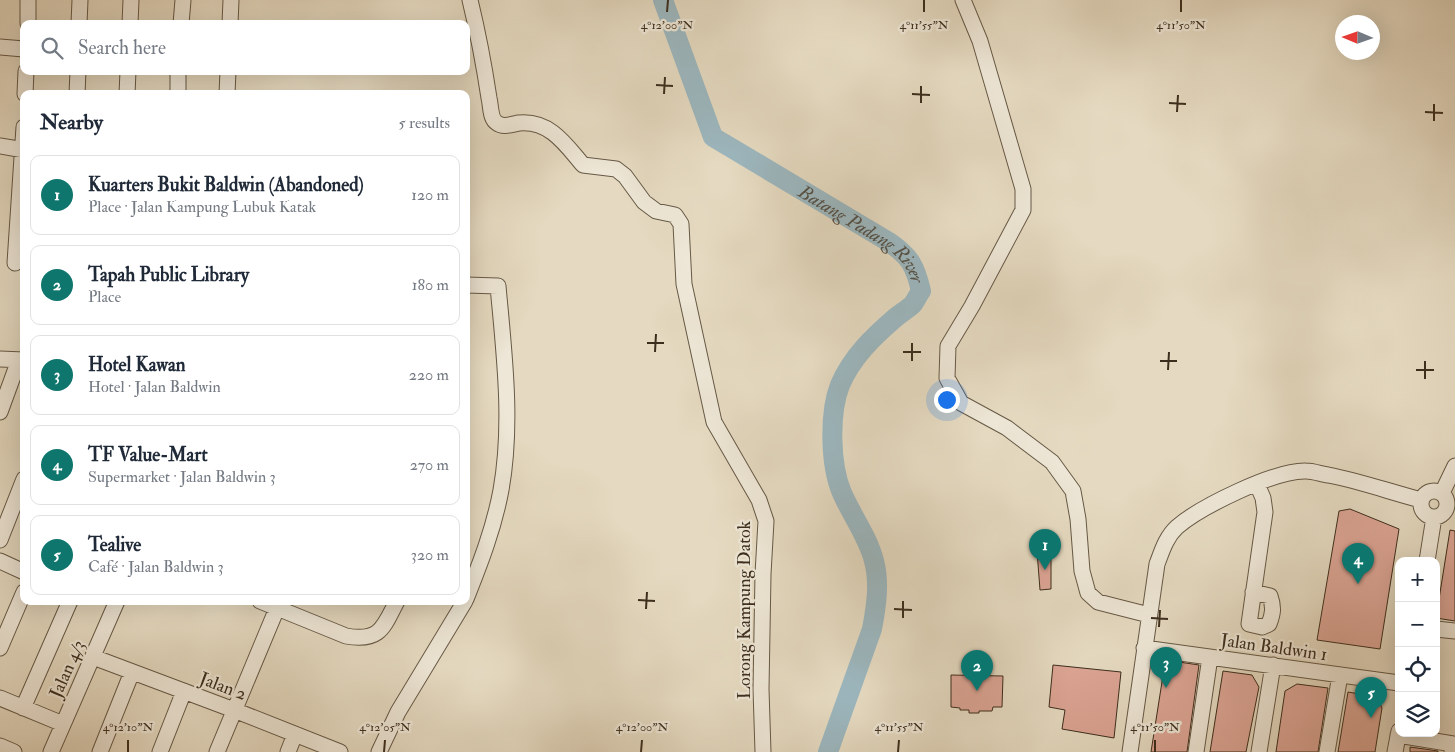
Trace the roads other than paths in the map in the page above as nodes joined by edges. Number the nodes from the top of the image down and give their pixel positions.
1 (28, 0) edge
2 (80, 0) edge
3 (131, 0) edge
4 (183, 0) edge
5 (231, 0) edge
6 (470, 0) edge
7 (963, 0) edge
8 (28, 20) edge
9 (79, 20) edge
10 (130, 20) edge
11 (181, 20) edge
12 (230, 20) edge
13 (0, 47) edge
14 (20, 48) edge
15 (26, 75) edge
16 (78, 75) edge
17 (128, 75) edge
18 (178, 75) edge
19 (228, 75) edge
20 (25, 90) edge
21 (77, 90) edge
22 (127, 90) edge
23 (178, 90) edge
24 (227, 90) edge
25 (0, 146) edge
26 (20, 149) edge
27 (20, 184) edge
28 (13, 262) edge
29 (470, 285) edge
30 (0, 359) edge
31 (20, 360) edge
32 (20, 365) edge
33 (0, 412) edge
34 (1455, 466) edge
35 (1257, 484) junction
36 (1448, 488) edge
37 (20, 489) edge
38 (1421, 500) junction
39 (1434, 517) junction
40 (0, 540) edge
41 (1428, 557) edge
42 (0, 561) edge
43 (20, 570) edge
44 (470, 590) edge
45 (1253, 592) dead end
46 (20, 601) edge
47 (68, 605) edge
48 (115, 605) edge
49 (279, 605) edge
50 (281, 605) edge
51 (395, 605) edge
52 (463, 605) edge
53 (1149, 615) junction
54 (1440, 629) edge
55 (1455, 631) edge
56 (1144, 647) junction
57 (0, 648) edge
58 (93, 657) junction
59 (1210, 657) junction
60 (1273, 665) junction
61 (132, 672) junction
62 (1340, 675) junction
63 (1395, 682) edge
64 (184, 691) junction
65 (0, 698) edge
66 (23, 708) junction
67 (234, 710) junction
68 (63, 724) junction
69 (295, 734) junction
70 (1397, 737) edge
71 (1418, 737) edge
72 (0, 746) edge
73 (14, 752) edge
74 (51, 752) edge
75 (100, 752) edge
76 (160, 752) edge
77 (217, 752) edge
78 (288, 752) edge
79 (340, 752) edge
80 (379, 752) edge
81 (764, 752) edge
82 (1130, 752) edge
83 (1196, 752) edge
84 (1259, 752) edge
85 (1327, 752) edge
86 (1395, 752) edge
87 (1452, 752) edge

1 - 8 street
2 - 9 street
3 - 10 street
4 - 11 street
5 - 12 street
6 - 81 street, Lorong Kampung Datok
7 - 53 street
13 - 14 street
15 - 20 street
16 - 21 street
17 - 22 street
18 - 23 street
19 - 24 street
25 - 26 street
27 - 28 street
29 - 44 street
30 - 31 street
32 - 33 street
34 - 36 street
35 - 38 street
35 - 45 street
35 - 53 street
36 - 38 street
36 - 39 street
37 - 40 street
38 - 39 street
39 - 41 street
42 - 43 street
46 - 57 street
47 - 66 street
48 - 58 street, Jalan 4/3
49 - 67 street
50 - 51 street
52 - 80 street
53 - 56 street
54 - 55 street
56 - 59 street, Jalan Baldwin 1
56 - 82 street
58 - 61 street, Jalan 2
58 - 68 street, Jalan 4/3
59 - 60 street, Jalan Baldwin 1
59 - 83 street
60 - 62 street, Jalan Baldwin 1
60 - 84 street
61 - 64 street, Jalan 2
61 - 75 street
62 - 63 street, Jalan Baldwin 1
62 - 85 street
64 - 67 street, Jalan 2
64 - 76 street
65 - 66 street
66 - 68 street
67 - 69 street, Jalan 2
67 - 77 street
68 - 74 street, Jalan 4/3
69 - 78 street
69 - 79 street, Jalan 2
70 - 86 street
71 - 87 street
72 - 73 street

